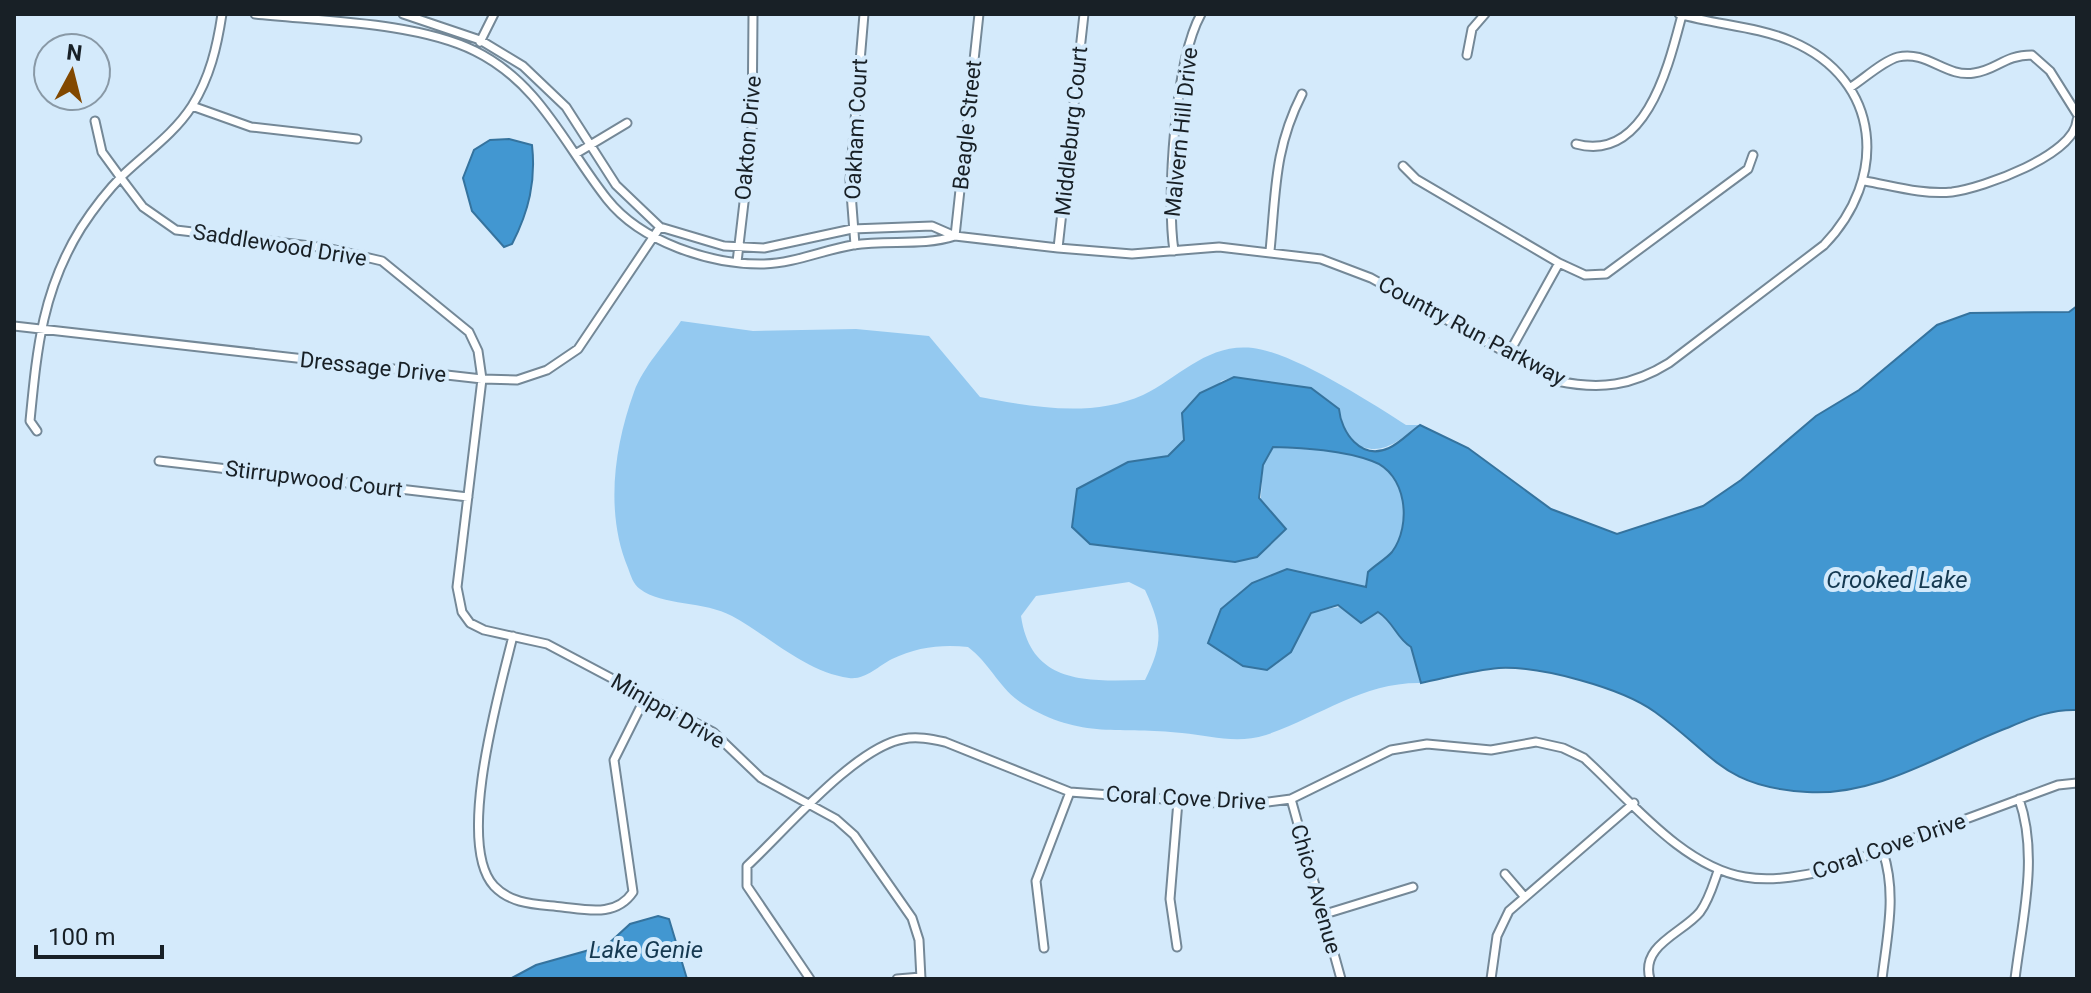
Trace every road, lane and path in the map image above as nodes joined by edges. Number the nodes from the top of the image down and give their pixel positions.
1 (222, 14) edge
2 (255, 14) edge
3 (403, 14) edge
4 (494, 14) edge
5 (753, 14) edge
6 (864, 14) edge
7 (979, 14) edge
8 (1084, 14) edge
9 (1201, 14) edge
10 (1485, 14) edge
11 (1680, 15) edge
12 (480, 40) junction
13 (475, 51) junction
14 (1467, 55) dead end
15 (1851, 87) junction
16 (1302, 94) dead end
17 (192, 106) junction
18 (2077, 117) edge
19 (95, 121) dead end
20 (627, 123) dead end
21 (357, 139) dead end
22 (1576, 144) dead end
23 (589, 145) junction
24 (577, 153) junction
25 (1753, 155) dead end
26 (1403, 166) dead end
27 (121, 178) junction
28 (1865, 181) junction
29 (660, 227) junction
30 (852, 229) junction
31 (654, 236) junction
32 (955, 236) junction
33 (738, 245) junction
34 (855, 245) junction
35 (1058, 248) junction
36 (1174, 251) junction
37 (1270, 251) junction
38 (737, 262) junction
39 (1559, 263) junction
40 (14, 326) edge
41 (39, 329) junction
42 (1508, 355) junction
43 (482, 379) junction
44 (37, 431) dead end
45 (159, 461) dead end
46 (468, 497) junction
47 (461, 551) joint
48 (513, 636) junction
49 (646, 696) junction
50 (2077, 783) edge
51 (1070, 792) junction
52 (1291, 799) junction
53 (2019, 799) junction
54 (1178, 801) junction
55 (809, 803) junction
56 (1634, 803) junction
57 (1883, 852) junction
58 (1718, 871) junction
59 (1505, 874) dead end
60 (1413, 887) dead end
61 (1523, 895) junction
62 (1325, 914) junction
63 (1177, 947) dead end
64 (1044, 948) dead end
65 (921, 978) edge
66 (810, 979) edge
67 (897, 979) edge
68 (1341, 979) edge
69 (1491, 979) edge
70 (1650, 979) edge
71 (1882, 979) edge
72 (2015, 979) edge

1 - 17 street
2 - 13 street, Country Run Parkway
3 - 12 street, Country Run Parkway
4 - 12 street
5 - 33 street, Oakton Drive
6 - 30 street, Oakham Court
7 - 32 street, Beagle Street
8 - 35 street, Middleburg Court
9 - 36 street, Malvern Hill Drive
10 - 14 street
11 - 15 street, Country Run Parkway
11 - 22 street
12 - 13 street
12 - 23 street, Country Run Parkway
13 - 24 street, Country Run Parkway
15 - 18 street
15 - 28 street, Country Run Parkway
16 - 37 street
17 - 21 street
17 - 27 street
18 - 28 street
19 - 27 street, Saddlewood Drive
20 - 23 street
23 - 24 street
23 - 29 street, Country Run Parkway
24 - 31 street, Country Run Parkway
25 - 39 street
26 - 39 street
27 - 41 street
27 - 43 street, Saddlewood Drive
28 - 42 street, Country Run Parkway
29 - 31 street, Dressage Drive
29 - 33 street, Country Run Parkway
30 - 32 street, Country Run Parkway
30 - 33 street, Country Run Parkway
30 - 34 street, Oakham Court
31 - 38 street, Country Run Parkway
31 - 43 street, Dressage Drive
32 - 34 street, Country Run Parkway
32 - 35 street, Country Run Parkway
33 - 38 street, Oakton Drive
34 - 38 street, Country Run Parkway
35 - 36 street, Country Run Parkway
36 - 37 street, Country Run Parkway
37 - 42 street, Country Run Parkway
39 - 42 street
40 - 41 street, Dressage Drive
41 - 43 street, Dressage Drive
41 - 44 street
43 - 46 street, Saddlewood Drive
45 - 46 street, Stirrupwood Court
46 - 47 street, Saddlewood Drive
47 - 48 street, Minippi Drive
48 - 49 street, Minippi Drive
48 - 49 street
49 - 55 street, Minippi Drive
50 - 53 street, Coral Cove Drive
51 - 54 street, Coral Cove Drive
51 - 55 street, Coral Cove Drive
51 - 64 street
52 - 54 street, Coral Cove Drive
52 - 56 street, Coral Cove Drive
52 - 62 street, Chico Avenue
53 - 57 street, Coral Cove Drive
53 - 72 street
54 - 63 street
55 - 65 street, Minippi Drive
55 - 66 street, Coral Cove Drive
56 - 58 street, Coral Cove Drive
56 - 61 street
57 - 58 street, Coral Cove Drive
57 - 71 street
58 - 70 street
59 - 61 street
60 - 62 street
61 - 69 street
62 - 68 street, Chico Avenue
65 - 67 street

